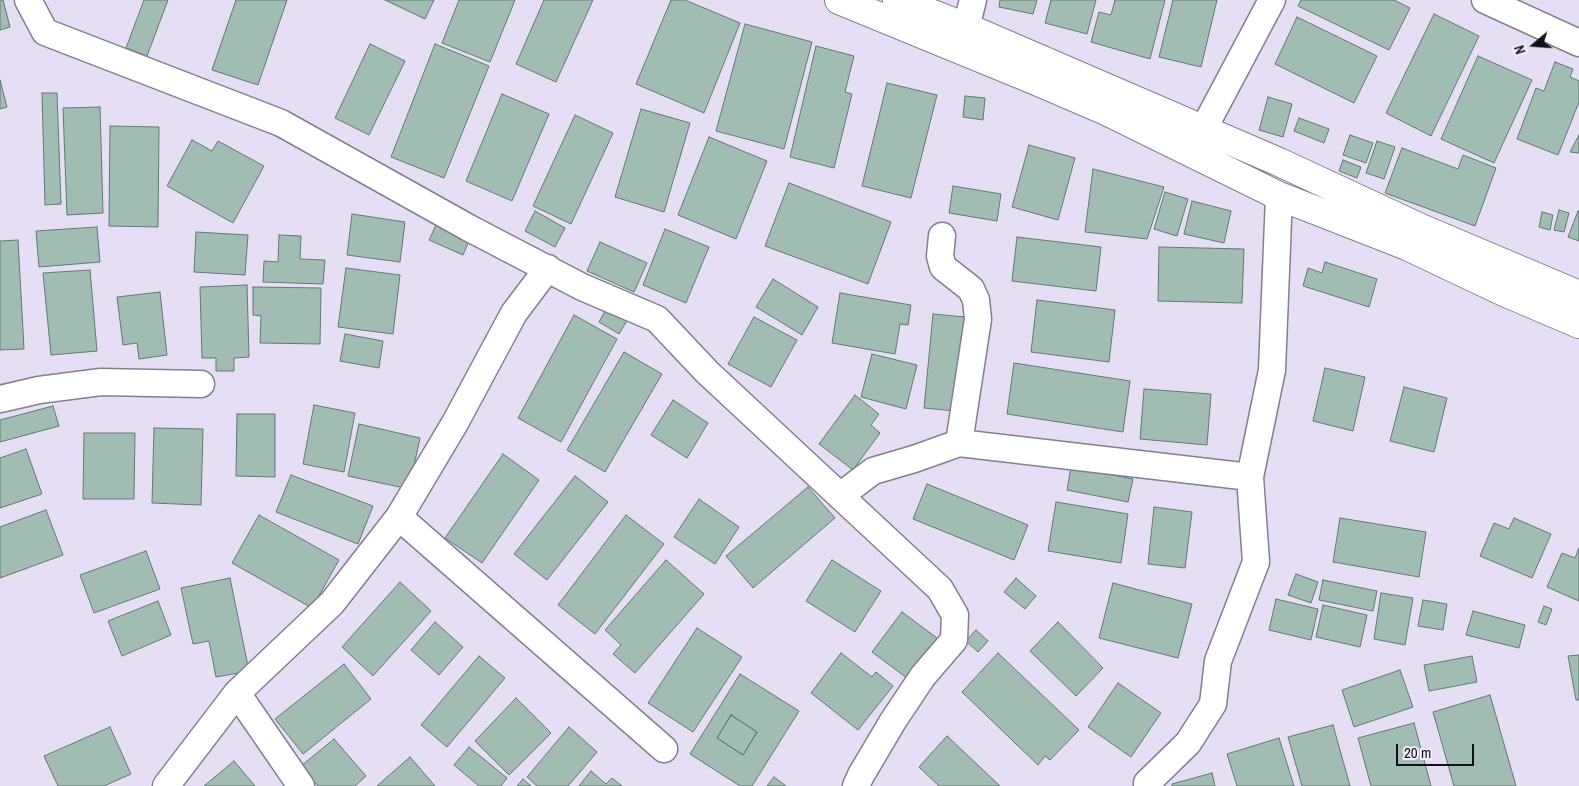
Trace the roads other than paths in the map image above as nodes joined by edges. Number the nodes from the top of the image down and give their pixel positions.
1 (28, 0) edge
2 (840, 0) edge
3 (897, 0) edge
4 (973, 0) edge
5 (1272, 0) edge
6 (1485, 0) edge
7 (966, 27) junction
8 (1579, 43) edge
9 (1203, 130) junction
10 (1279, 196) junction
11 (942, 236) dead end
12 (548, 268) junction
13 (1579, 295) edge
14 (1579, 324) edge
15 (201, 384) dead end
16 (0, 400) edge
17 (959, 443) junction
18 (1250, 476) junction
19 (840, 496) junction
20 (399, 516) junction
21 (238, 693) junction
22 (664, 749) dead end
23 (166, 786) edge
24 (301, 786) edge
25 (856, 786) edge
26 (1147, 786) edge

1 - 12 street
2 - 10 main road
3 - 7 main road
4 - 7 street
5 - 9 street
6 - 8 street
7 - 9 main road
9 - 13 main road
10 - 14 main road
10 - 18 street
11 - 17 street
12 - 19 street
12 - 20 street
15 - 16 street
17 - 18 street
17 - 19 street
18 - 26 street
19 - 25 street
20 - 21 street
20 - 22 street
21 - 23 street
21 - 24 street

